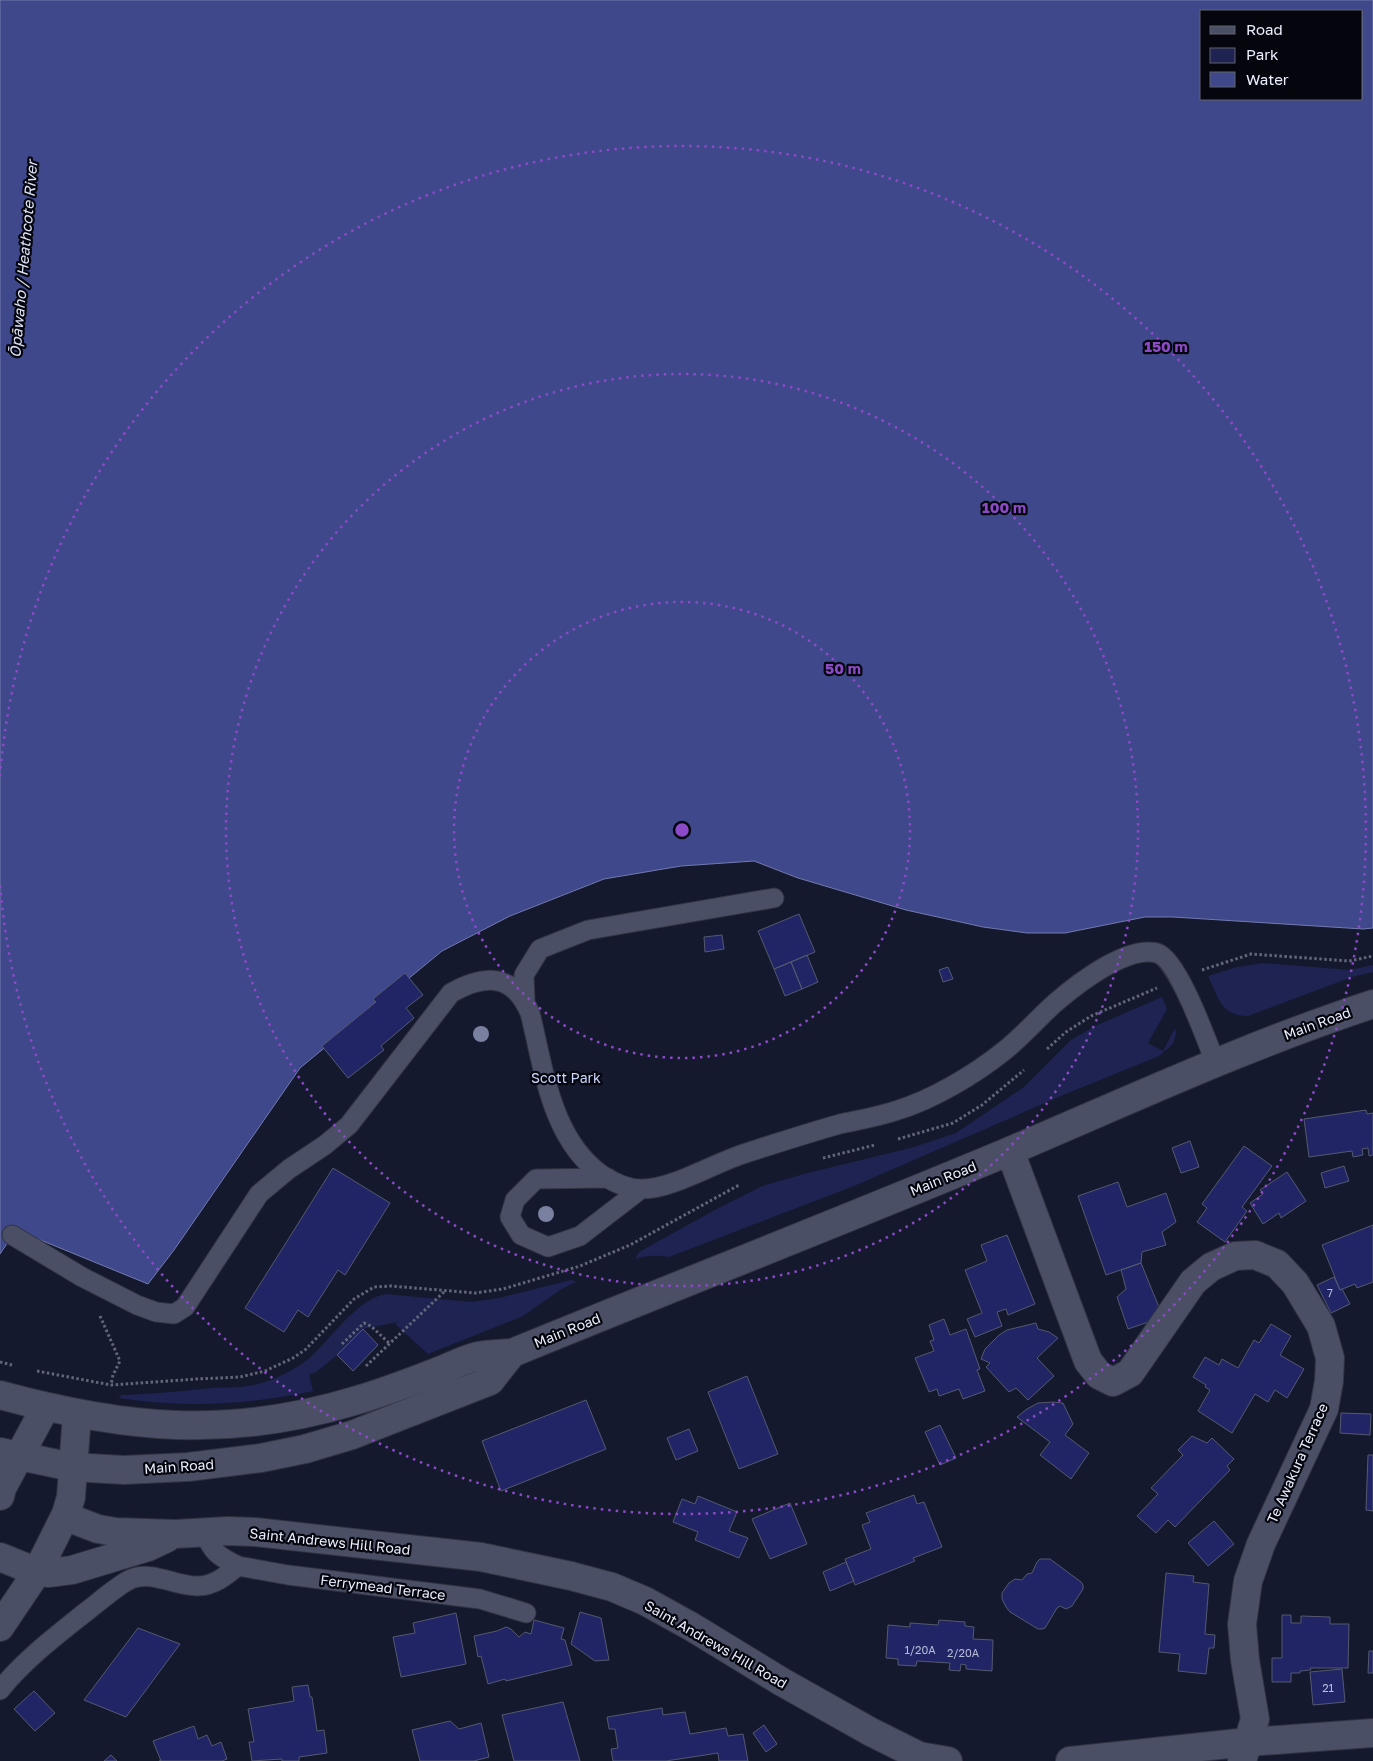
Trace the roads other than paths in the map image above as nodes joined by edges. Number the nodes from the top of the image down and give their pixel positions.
1 (774, 898) dead end
2 (524, 1000) junction
3 (1373, 1004) edge
4 (1215, 1062) junction
5 (1010, 1150) junction
6 (608, 1178) junction
7 (641, 1189) junction
8 (12, 1235) dead end
9 (512, 1353) junction
10 (0, 1395) edge
11 (45, 1408) junction
12 (77, 1414) junction
13 (9, 1455) edge
14 (72, 1467) junction
15 (0, 1496) edge
16 (66, 1514) junction
17 (204, 1532) junction
18 (175, 1534) junction
19 (0, 1556) edge
20 (238, 1566) junction
21 (37, 1572) junction
22 (526, 1613) dead end
23 (0, 1627) edge
24 (0, 1690) edge
25 (1373, 1733) edge
26 (1245, 1752) edge
27 (948, 1761) edge
28 (1070, 1761) edge

1 - 2 lane
2 - 6 lane
2 - 8 lane
3 - 4 street, Main Road
4 - 5 street, Main Road
4 - 7 lane
5 - 9 street, Main Road
5 - 26 street, Te Awakura Terrace
6 - 7 lane
6 - 7 lane
9 - 12 street, Main Road
9 - 14 street, Main Road
10 - 11 street, Main Road
11 - 12 street, Main Road
11 - 13 street
12 - 14 street
13 - 14 street, Main Road
13 - 15 street
14 - 16 street
16 - 18 street, Saint Andrews Hill Road
16 - 21 street
17 - 18 street, Saint Andrews Hill Road
17 - 20 lane, Ferrymead Terrace
17 - 27 street, Saint Andrews Hill Road
18 - 21 street, Saint Andrews Hill Road
19 - 21 street, Saint Andrews Hill Road
20 - 22 lane, Ferrymead Terrace
20 - 24 lane
21 - 23 street
25 - 26 street
26 - 28 street

